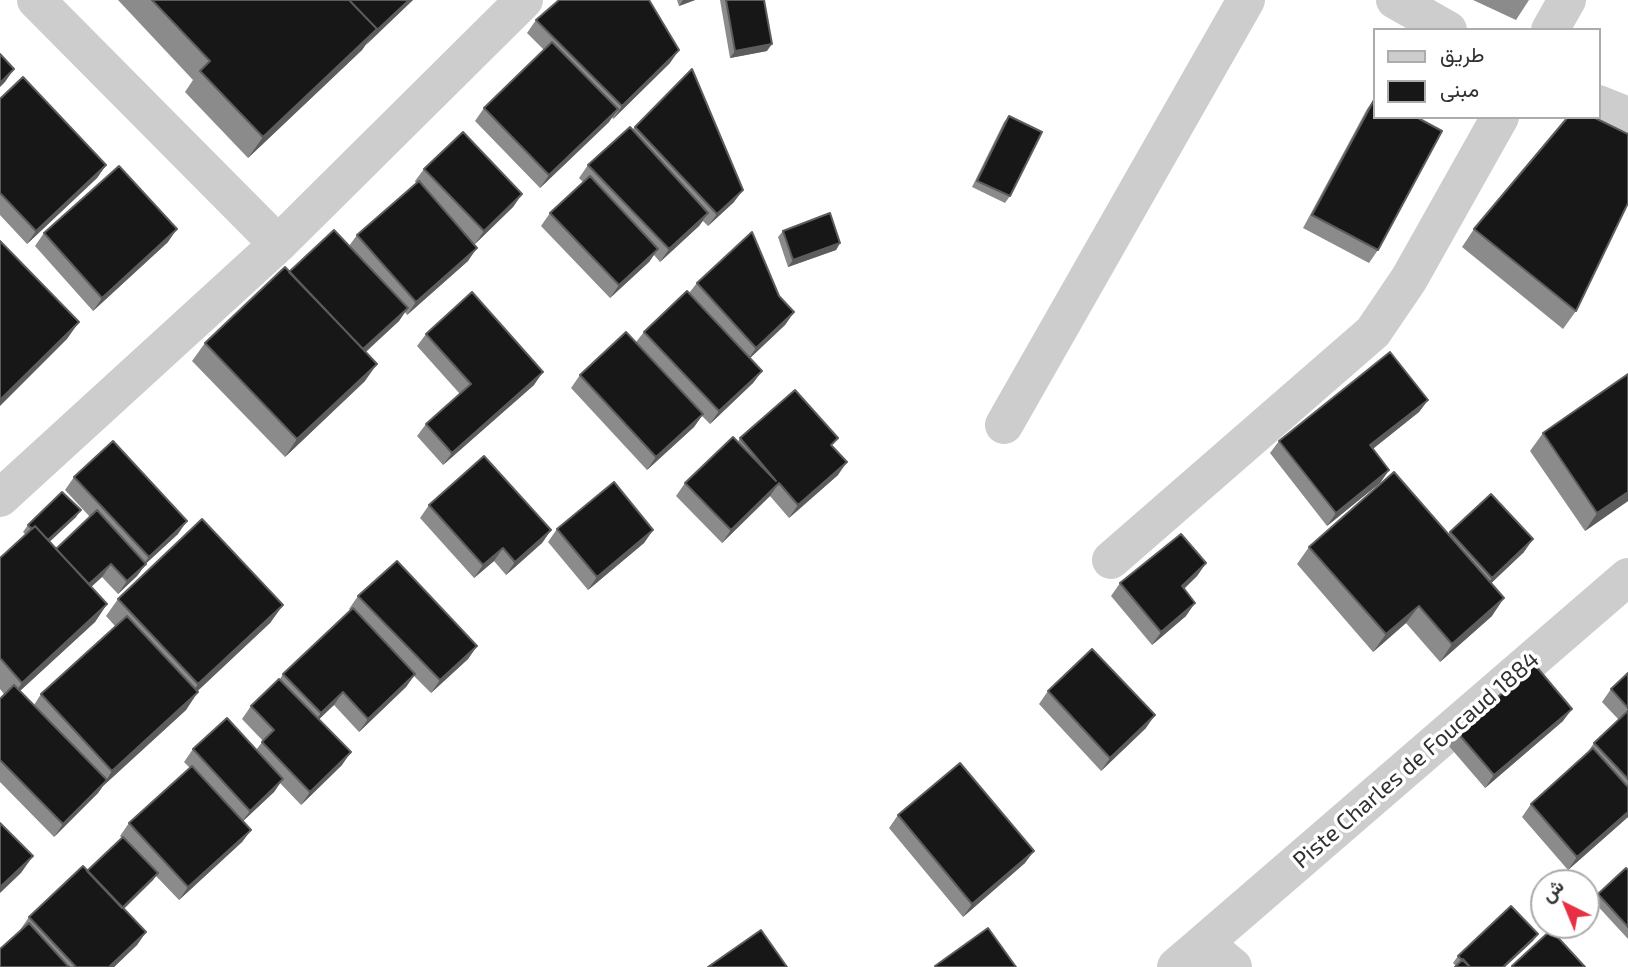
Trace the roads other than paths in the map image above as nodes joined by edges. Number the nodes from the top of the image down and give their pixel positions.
1 (36, 0) edge
2 (524, 0) edge
3 (1246, 0) edge
4 (1395, 0) edge
5 (1567, 0) edge
6 (1444, 28) edge
7 (1551, 28) edge
8 (1600, 105) edge
9 (1628, 116) edge
10 (1499, 119) edge
11 (278, 244) junction
12 (1004, 425) dead end
13 (0, 498) edge
14 (1111, 560) dead end
15 (1628, 577) edge
16 (1190, 955) edge
17 (1233, 967) edge

1 - 11 street
2 - 11 street
3 - 12 street
4 - 6 street
5 - 7 street
8 - 9 street
10 - 14 street
11 - 13 street
15 - 16 street, Piste Charles de Foucaud 1884
16 - 17 street

